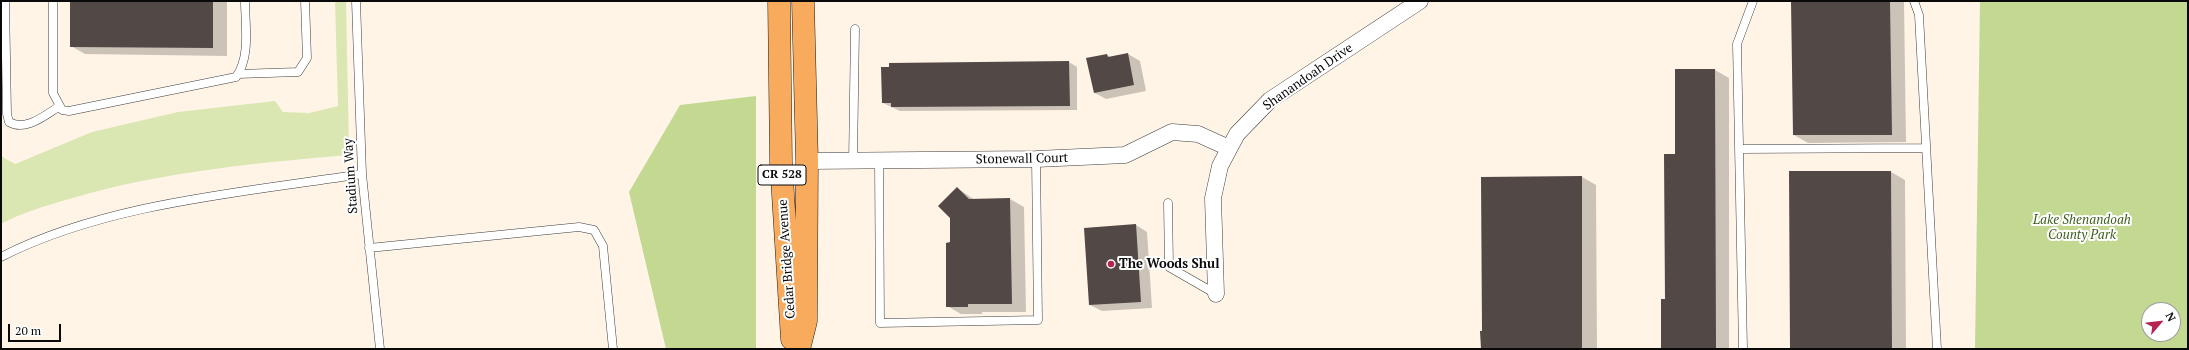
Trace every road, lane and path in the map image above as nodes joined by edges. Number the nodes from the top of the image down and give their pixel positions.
1 (5, 1) edge
2 (53, 1) edge
3 (245, 1) edge
4 (305, 1) edge
5 (356, 1) edge
6 (779, 1) edge
7 (803, 1) edge
8 (1420, 1) edge
9 (1753, 1) edge
10 (1914, 1) edge
11 (854, 29) dead end
12 (238, 74) junction
13 (60, 106) junction
14 (1229, 148) junction
15 (1926, 148) junction
16 (1739, 149) junction
17 (1036, 159) junction
18 (879, 160) junction
19 (807, 161) junction
20 (853, 161) junction
21 (362, 174) junction
22 (1168, 203) dead end
23 (369, 248) junction
24 (1, 257) edge
25 (1216, 294) joint
26 (380, 349) edge
27 (612, 349) edge
28 (792, 349) edge
29 (799, 349) edge
30 (1743, 349) edge
31 (1937, 349) edge

1 - 13 lane
2 - 13 lane
3 - 12 lane
4 - 12 lane
5 - 21 lane, Stadium Way
6 - 28 main road, Cedar Bridge Avenue / CR 528
7 - 19 main road
8 - 14 street, Shanandoah Drive
9 - 16 lane
10 - 15 lane
11 - 20 lane
12 - 13 lane
14 - 17 street, Stonewall Court
14 - 25 street, Shanandoah Drive
15 - 16 lane
15 - 31 lane
16 - 30 lane
17 - 18 street, Stonewall Court
17 - 18 lane
18 - 20 street, Stonewall Court
19 - 20 street, Stonewall Court
19 - 29 main road
21 - 23 lane, Stadium Way
21 - 24 lane
22 - 25 lane
23 - 26 lane, Stadium Way
23 - 27 lane

